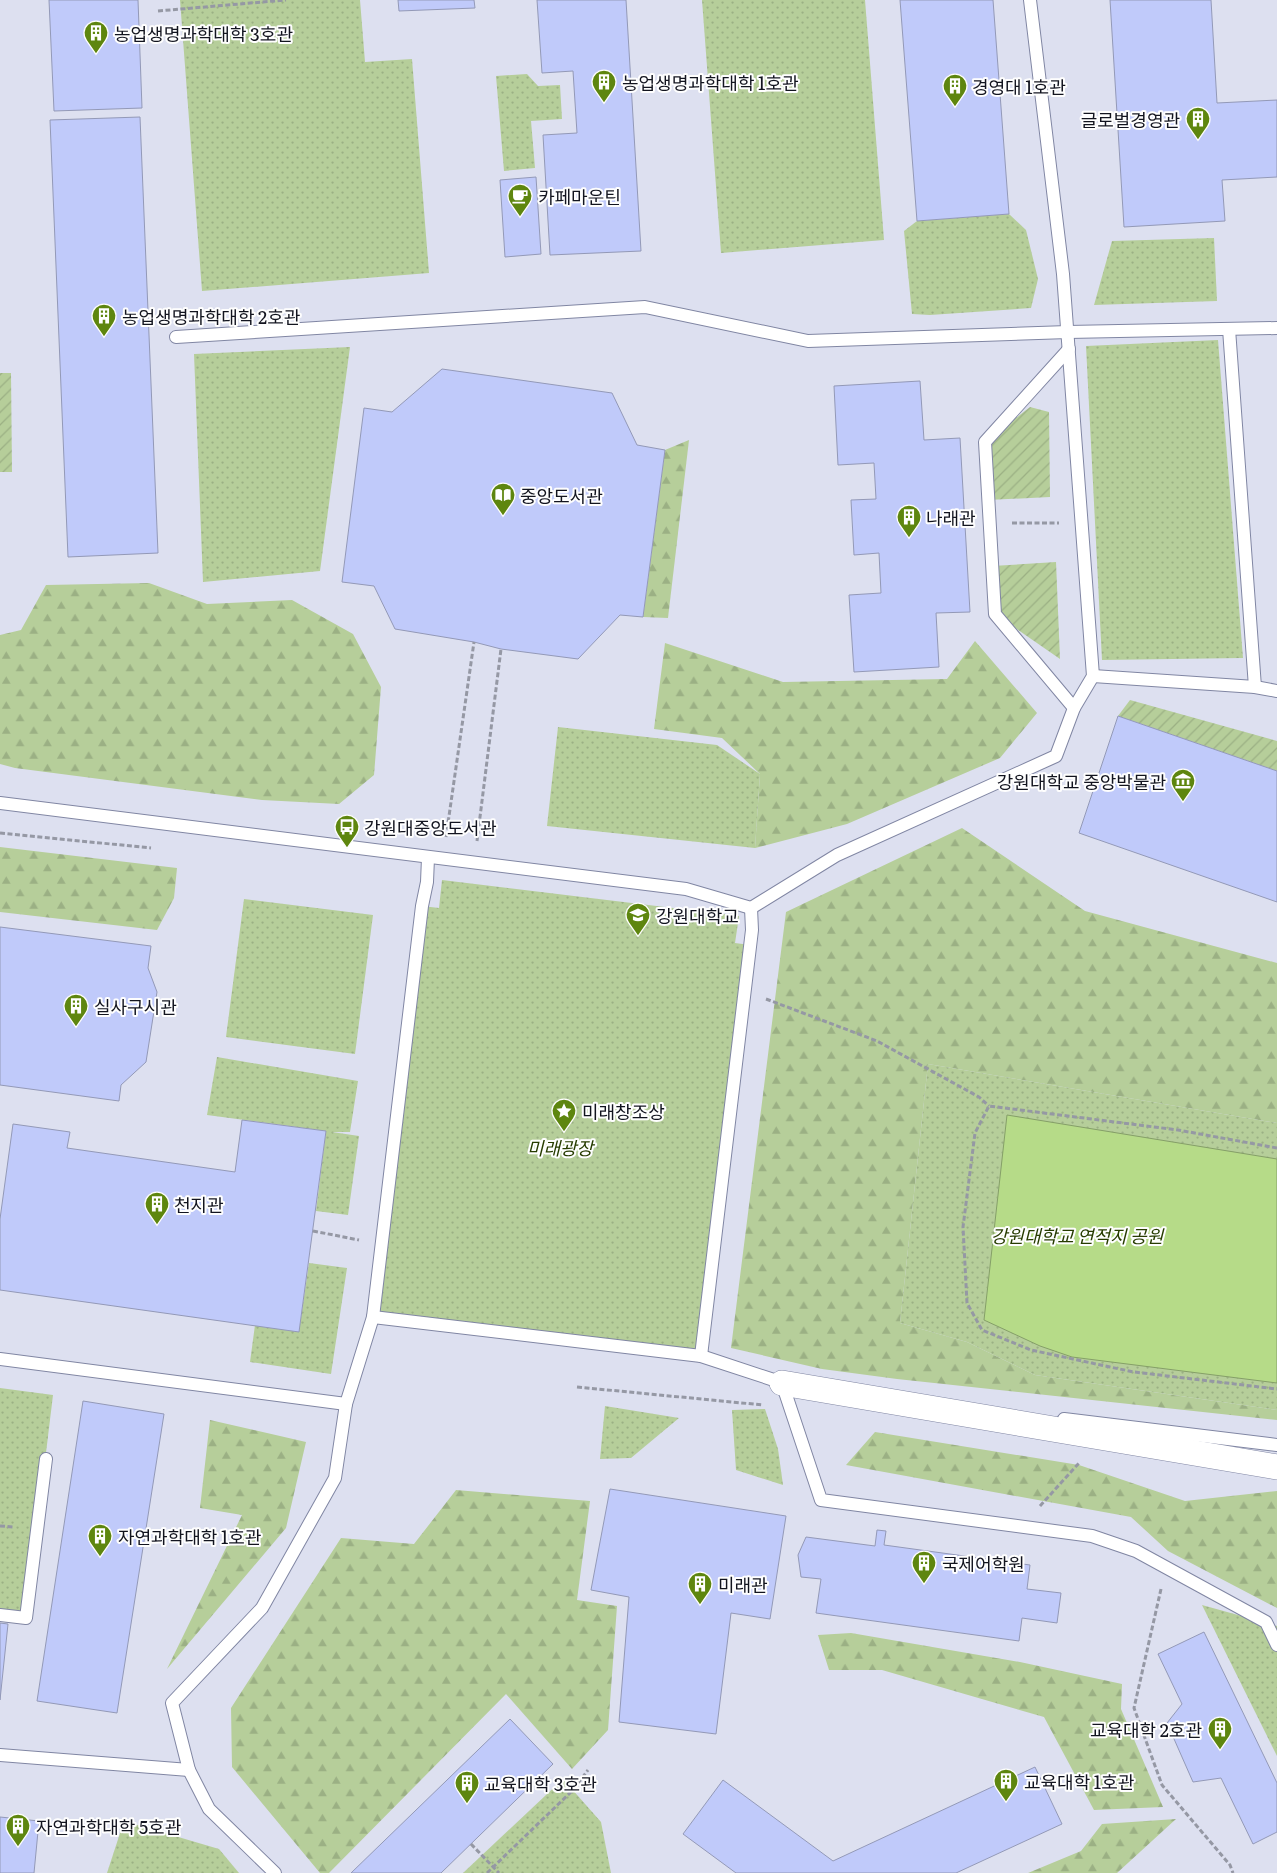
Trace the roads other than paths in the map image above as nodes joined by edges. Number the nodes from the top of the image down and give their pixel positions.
1 (1030, 0) edge
2 (1277, 328) edge
3 (1229, 329) junction
4 (1068, 332) junction
5 (176, 337) dead end
6 (1069, 349) junction
7 (1093, 676) junction
8 (1254, 687) junction
9 (1277, 691) edge
10 (1074, 708) junction
11 (0, 803) edge
12 (428, 858) junction
13 (751, 908) junction
14 (373, 1317) junction
15 (702, 1356) junction
16 (0, 1359) edge
17 (782, 1383) junction
18 (346, 1404) junction
19 (1277, 1446) edge
20 (46, 1459) dead end
21 (1277, 1468) edge
22 (0, 1615) edge
23 (1277, 1645) edge
24 (0, 1755) edge
25 (189, 1770) junction
26 (274, 1873) edge

1 - 4 lane
2 - 3 lane
3 - 4 lane
3 - 8 lane
4 - 5 lane
4 - 6 lane
6 - 7 lane
6 - 10 lane
7 - 8 lane
7 - 10 lane
8 - 9 lane
10 - 13 lane
11 - 12 lane
12 - 13 lane
12 - 14 lane
13 - 15 lane
14 - 15 lane
14 - 18 lane
15 - 17 lane
16 - 18 lane
17 - 19 lane
17 - 21 street
17 - 23 lane
18 - 25 lane
20 - 22 lane
24 - 25 lane
25 - 26 lane

